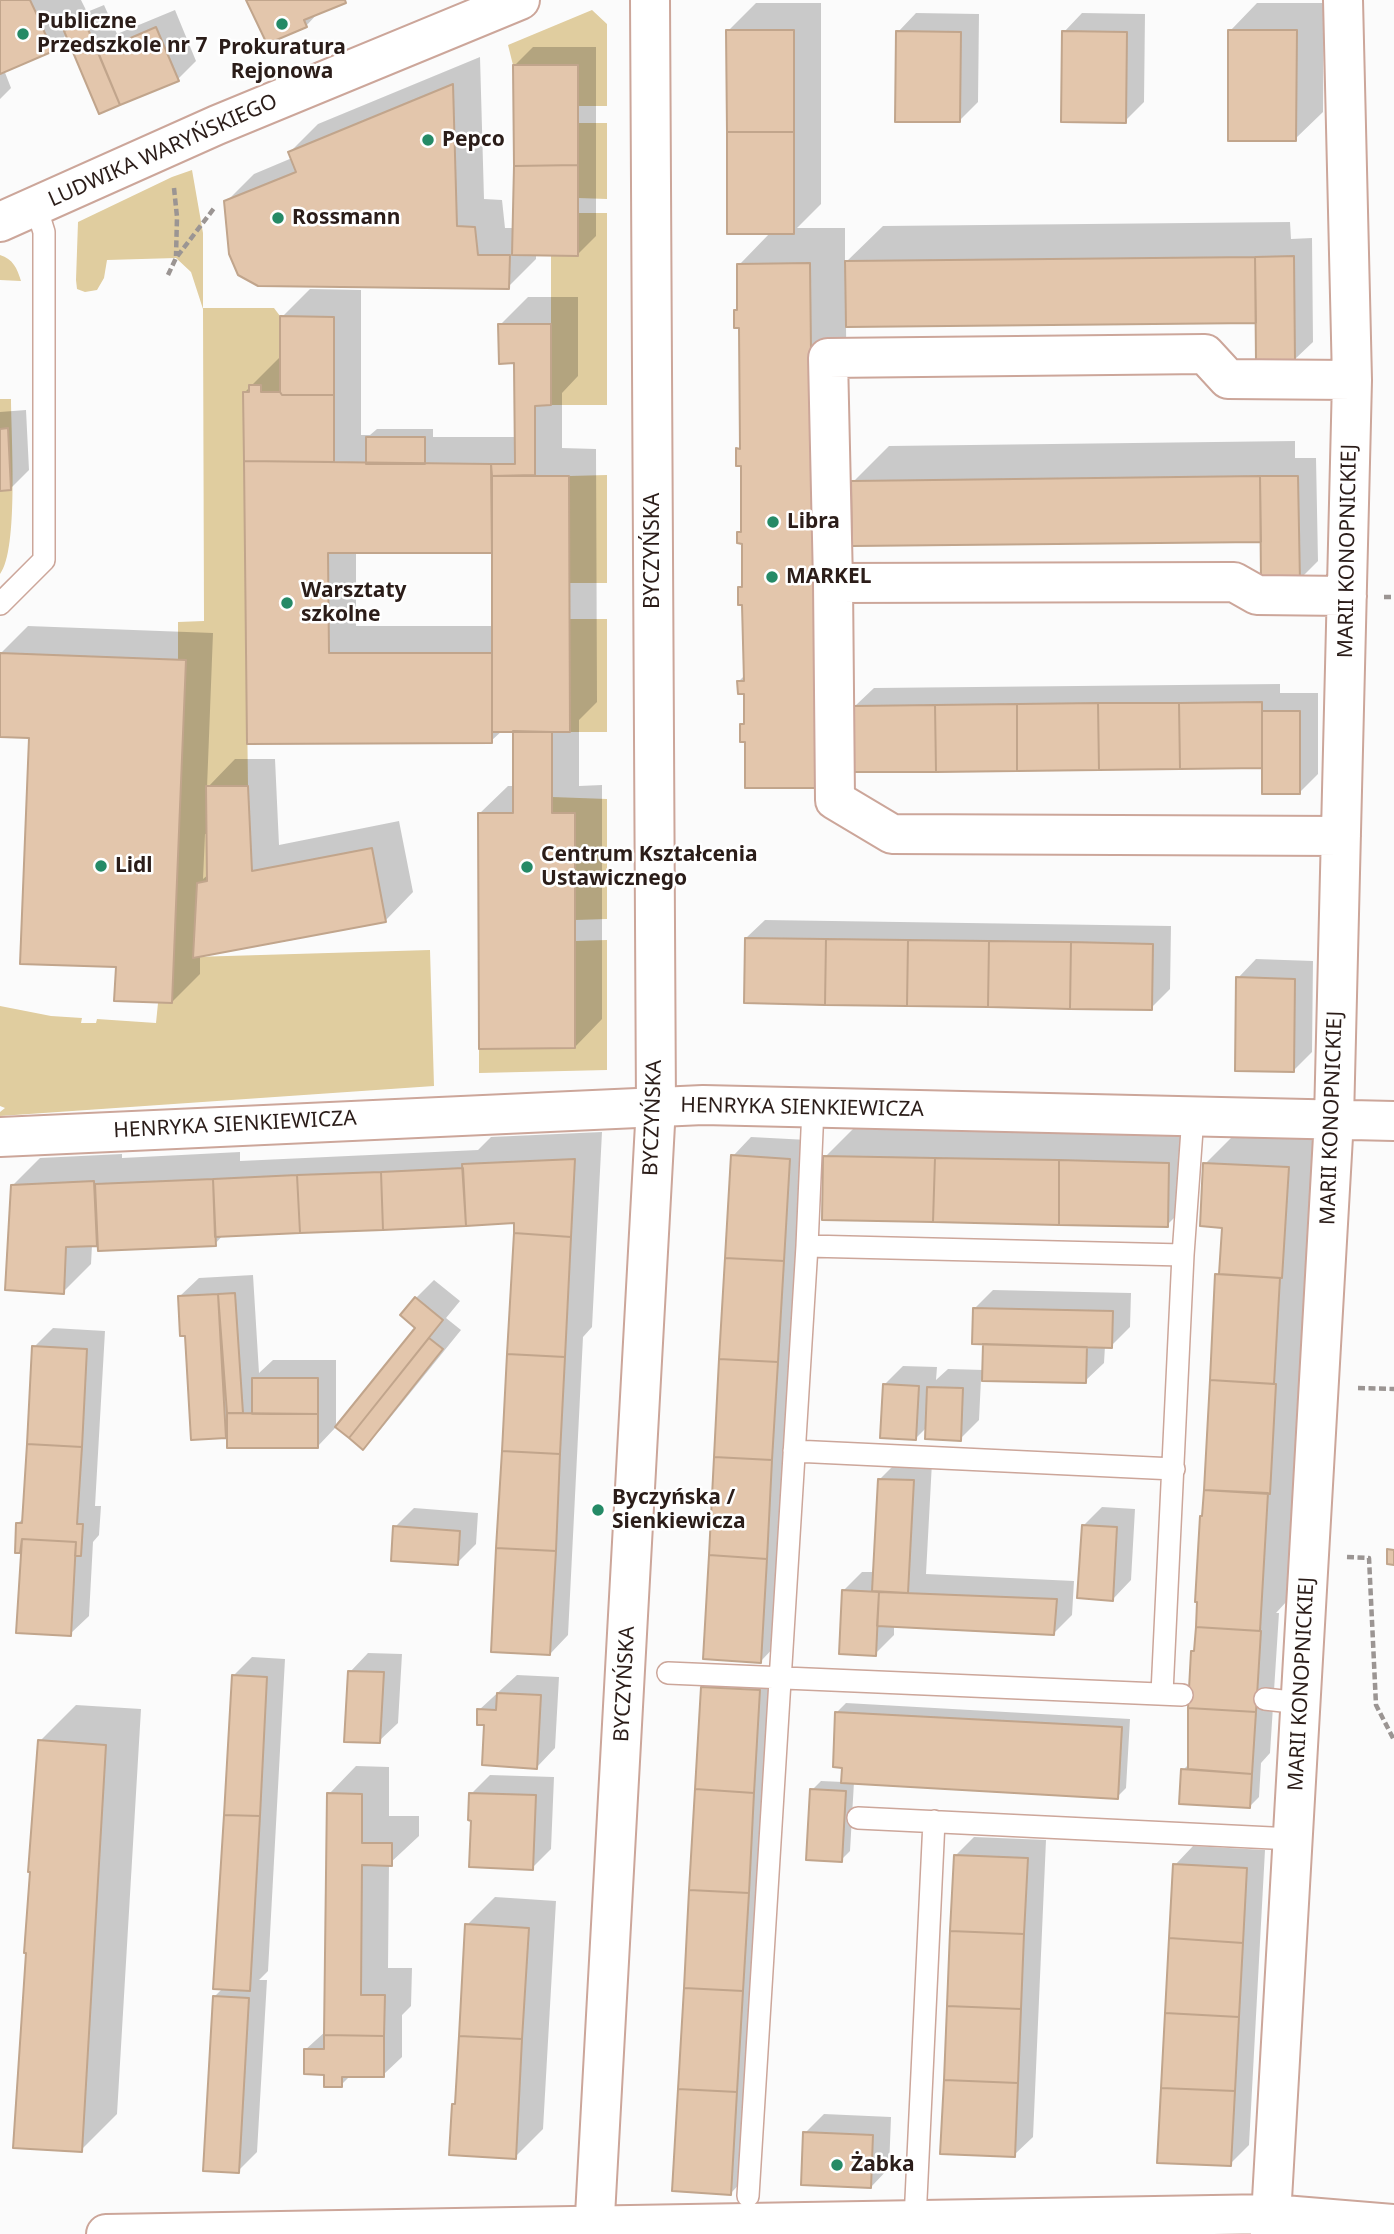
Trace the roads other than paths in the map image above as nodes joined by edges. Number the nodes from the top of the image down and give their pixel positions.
1 (520, 0) edge
2 (650, 0) edge
3 (1343, 0) edge
4 (36, 206) junction
5 (0, 222) edge
6 (1352, 380) junction
7 (833, 583) junction
8 (1347, 596) junction
9 (0, 604) edge
10 (1341, 836) junction
11 (656, 1106) junction
12 (813, 1108) junction
13 (1192, 1116) junction
14 (1334, 1119) junction
15 (1394, 1121) edge
16 (0, 1137) edge
17 (807, 1246) junction
18 (1183, 1255) junction
19 (794, 1451) junction
20 (1174, 1469) junction
21 (668, 1674) dead end
22 (781, 1678) junction
23 (859, 1818) dead end
24 (934, 1821) junction
25 (1293, 1839) junction
26 (748, 2196) dead end
27 (915, 2220) junction
28 (1271, 2224) edge
29 (1394, 2224) edge
30 (594, 2230) edge
31 (106, 2234) edge

1 - 4 street, LUDWIKA WARYŃSKIEGO
2 - 11 street, BYCZYŃSKA
3 - 6 street, MARII KONOPNICKIEJ
4 - 5 street, LUDWIKA WARYŃSKIEGO
4 - 9 lane
6 - 7 street
6 - 8 street, MARII KONOPNICKIEJ
7 - 8 street
7 - 10 street
8 - 10 street, MARII KONOPNICKIEJ
10 - 14 street, MARII KONOPNICKIEJ
11 - 12 street, HENRYKA SIENKIEWICZA
11 - 16 street, HENRYKA SIENKIEWICZA
11 - 30 street, BYCZYŃSKA
12 - 13 street, HENRYKA SIENKIEWICZA
12 - 17 lane
13 - 14 street, HENRYKA SIENKIEWICZA
13 - 18 lane
14 - 15 street, HENRYKA SIENKIEWICZA
14 - 25 street, MARII KONOPNICKIEJ
17 - 18 lane
17 - 19 lane
18 - 20 lane
19 - 20 lane
19 - 22 lane
20 - 22 lane
21 - 22 lane
22 - 26 lane
23 - 24 lane
24 - 25 lane
24 - 27 lane
25 - 28 street, MARII KONOPNICKIEJ
27 - 28 street
27 - 30 street
28 - 29 street
30 - 31 street

